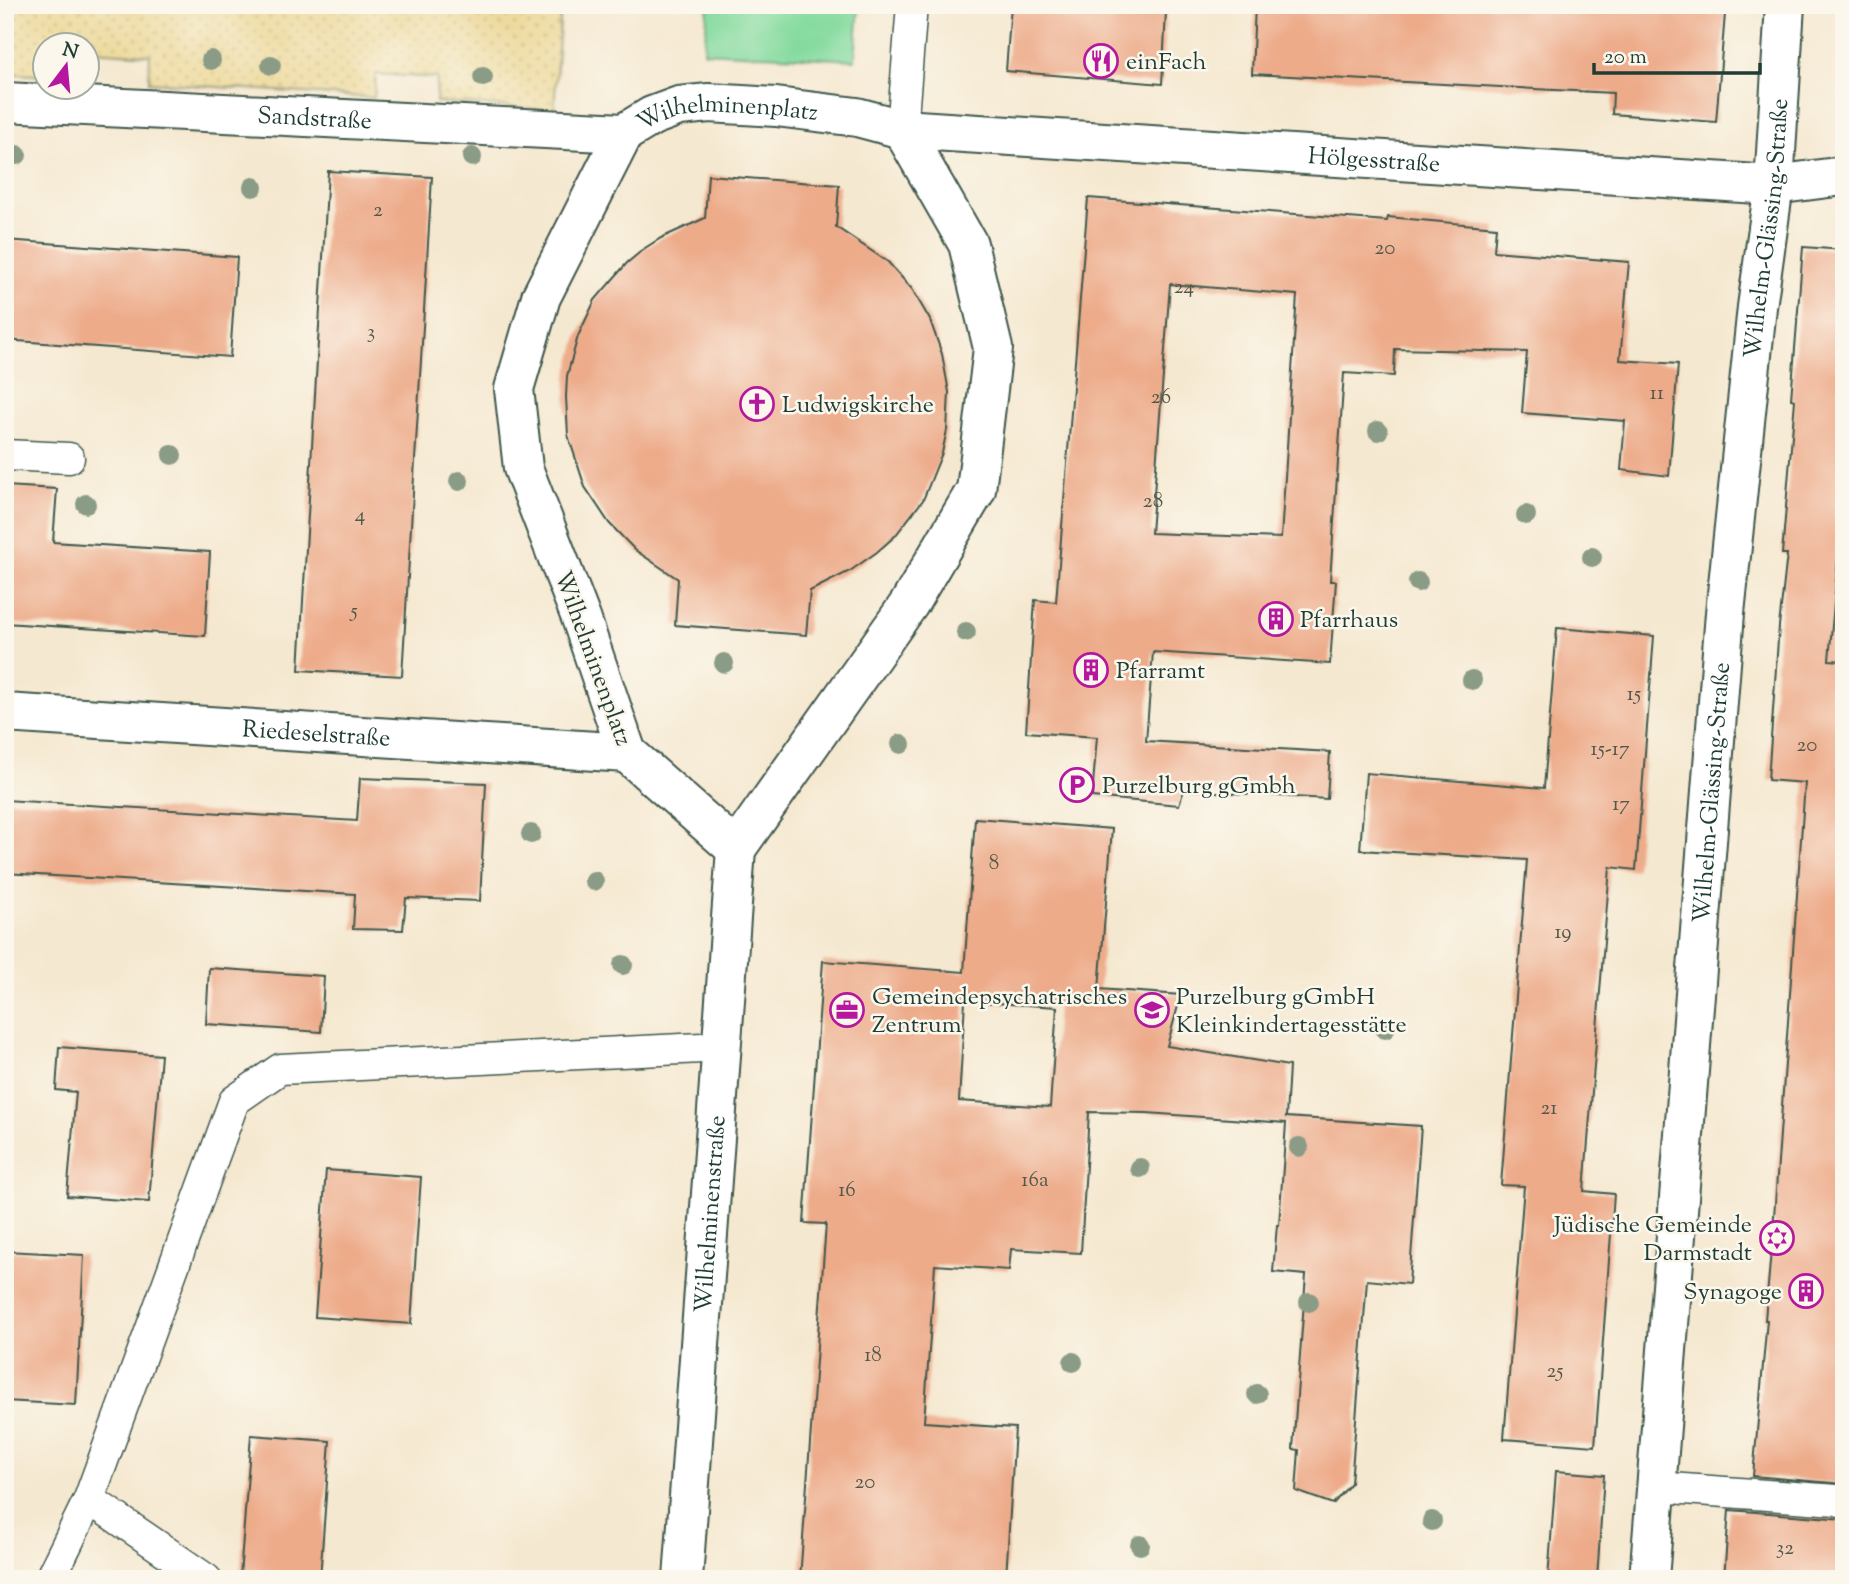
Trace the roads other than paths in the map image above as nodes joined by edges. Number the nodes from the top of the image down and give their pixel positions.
1 (912, 5) edge
2 (1785, 5) edge
3 (5, 102) edge
4 (902, 129) junction
5 (624, 133) junction
6 (1844, 176) edge
7 (1774, 185) junction
8 (5, 455) edge
9 (69, 458) dead end
10 (5, 713) edge
11 (627, 753) junction
12 (736, 849) junction
13 (722, 1047) junction
14 (1656, 1488) junction
15 (89, 1499) junction
16 (1844, 1502) edge
17 (50, 1579) edge
18 (206, 1579) edge
19 (683, 1579) edge
20 (1648, 1579) edge

1 - 4 lane
2 - 7 street, Wilhelm-Glässing-Straße
3 - 5 street, Sandstraße
4 - 5 street, Wilhelminenplatz
4 - 7 street, Hölgesstraße
4 - 12 street
5 - 11 street, Wilhelminenplatz
6 - 7 street, Hölgesstraße
7 - 14 street, Wilhelm-Glässing-Straße
8 - 9 lane
10 - 11 street, Riedeselstraße
11 - 12 street, Wilhelminenplatz
12 - 13 street, Wilhelminenstraße
13 - 15 lane
13 - 19 street, Wilhelminenstraße
14 - 16 lane
14 - 20 street, Wilhelm-Glässing-Straße
15 - 17 lane
15 - 18 lane

